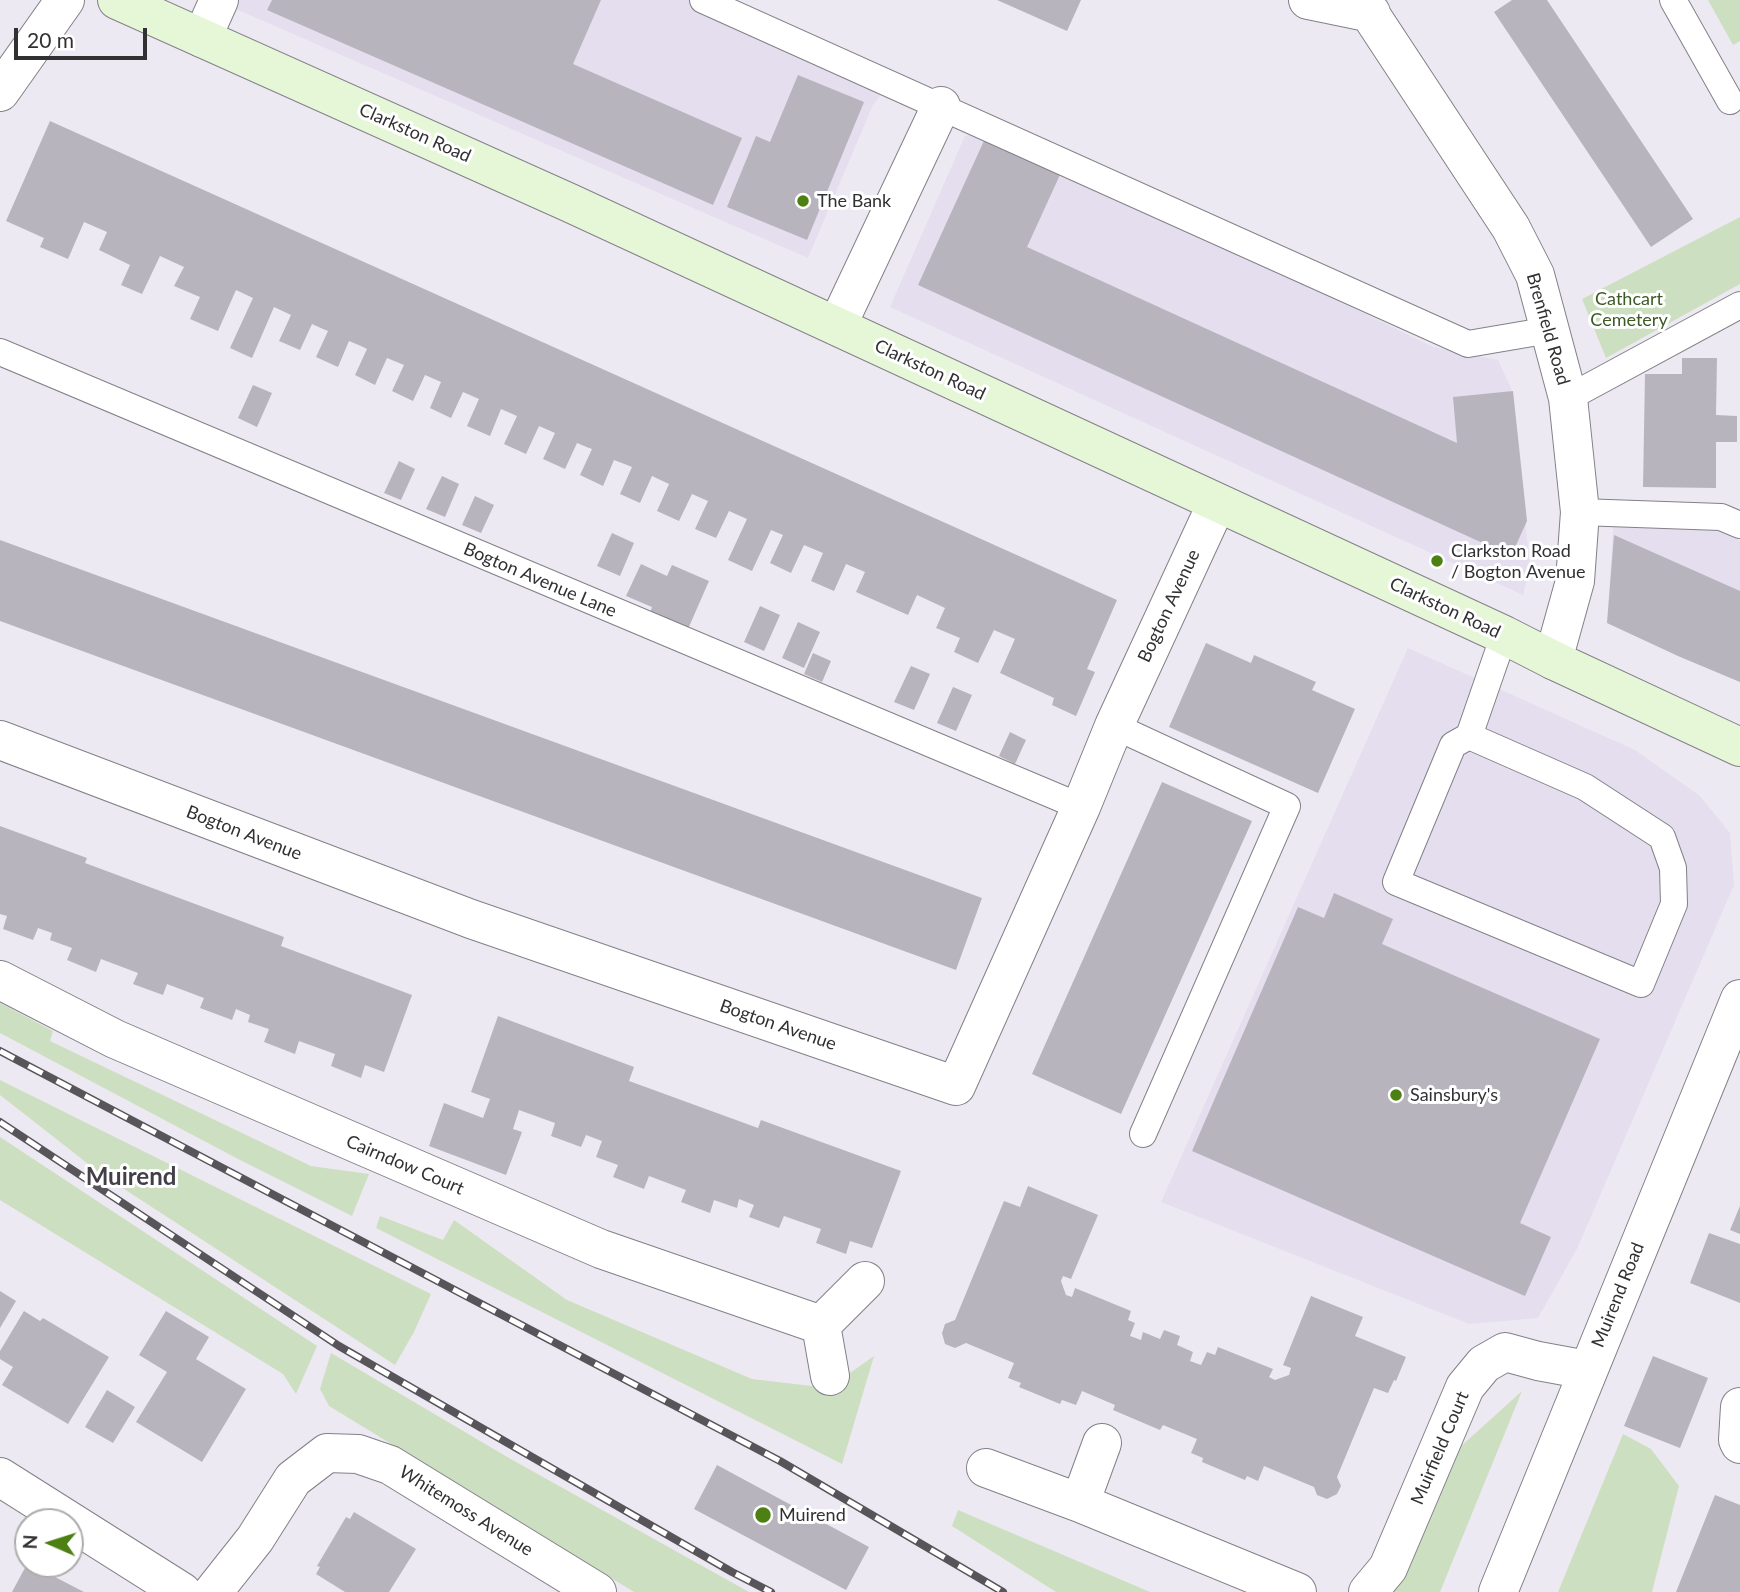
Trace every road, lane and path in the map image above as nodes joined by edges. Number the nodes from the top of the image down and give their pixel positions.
1 (65, 0) edge
2 (117, 0) edge
3 (219, 0) edge
4 (703, 0) edge
5 (1308, 0) edge
6 (1673, 0) edge
7 (1366, 7) edge
8 (202, 38) junction
9 (0, 92) edge
10 (1730, 102) dead end
11 (941, 106) junction
12 (1740, 304) edge
13 (837, 326) junction
14 (1550, 330) junction
15 (0, 352) edge
16 (1568, 398) junction
17 (1216, 503) junction
18 (1580, 512) junction
19 (1740, 525) edge
20 (1504, 635) junction
21 (1553, 660) junction
22 (1114, 726) junction
23 (1469, 736) junction
24 (0, 740) edge
25 (1740, 747) edge
26 (1080, 807) junction
27 (0, 980) edge
28 (1740, 999) edge
29 (1143, 1134) dead end
30 (865, 1280) dead end
31 (821, 1325) junction
32 (1587, 1370) junction
33 (830, 1376) dead end
34 (1740, 1407) edge
35 (1102, 1443) dead end
36 (1740, 1444) edge
37 (986, 1468) dead end
38 (0, 1477) edge
39 (1080, 1503) junction
40 (182, 1592) edge
41 (213, 1592) edge
42 (597, 1592) edge
43 (1297, 1592) edge
44 (1368, 1592) edge
45 (1498, 1592) edge

1 - 9 street
2 - 8 main road, Clarkston Road
3 - 8 street
4 - 11 lane
5 - 7 street
6 - 10 lane
7 - 14 street, Brenfield Road
8 - 13 main road, Clarkston Road
11 - 13 street
11 - 14 lane
12 - 16 lane
13 - 17 main road, Clarkston Road
14 - 16 street, Brenfield Road
15 - 26 lane, Bogton Avenue Lane
16 - 18 street, Brenfield Road
17 - 20 main road, Clarkston Road
17 - 22 street, Bogton Avenue
18 - 19 lane
18 - 21 street, Brenfield Road
20 - 21 main road, Clarkston Road
20 - 23 lane
21 - 25 main road, Clarkston Road
22 - 26 street, Bogton Avenue
22 - 29 lane
23 - 23 lane
24 - 26 street, Bogton Avenue
27 - 31 street, Cairndow Court
28 - 32 street, Muirend Road
30 - 31 street
31 - 33 street
32 - 44 street, Muirfield Court
32 - 45 street, Muirend Road
34 - 36 street
35 - 39 street
37 - 39 street
38 - 40 street
39 - 43 street
41 - 42 street, Whitemoss Avenue

